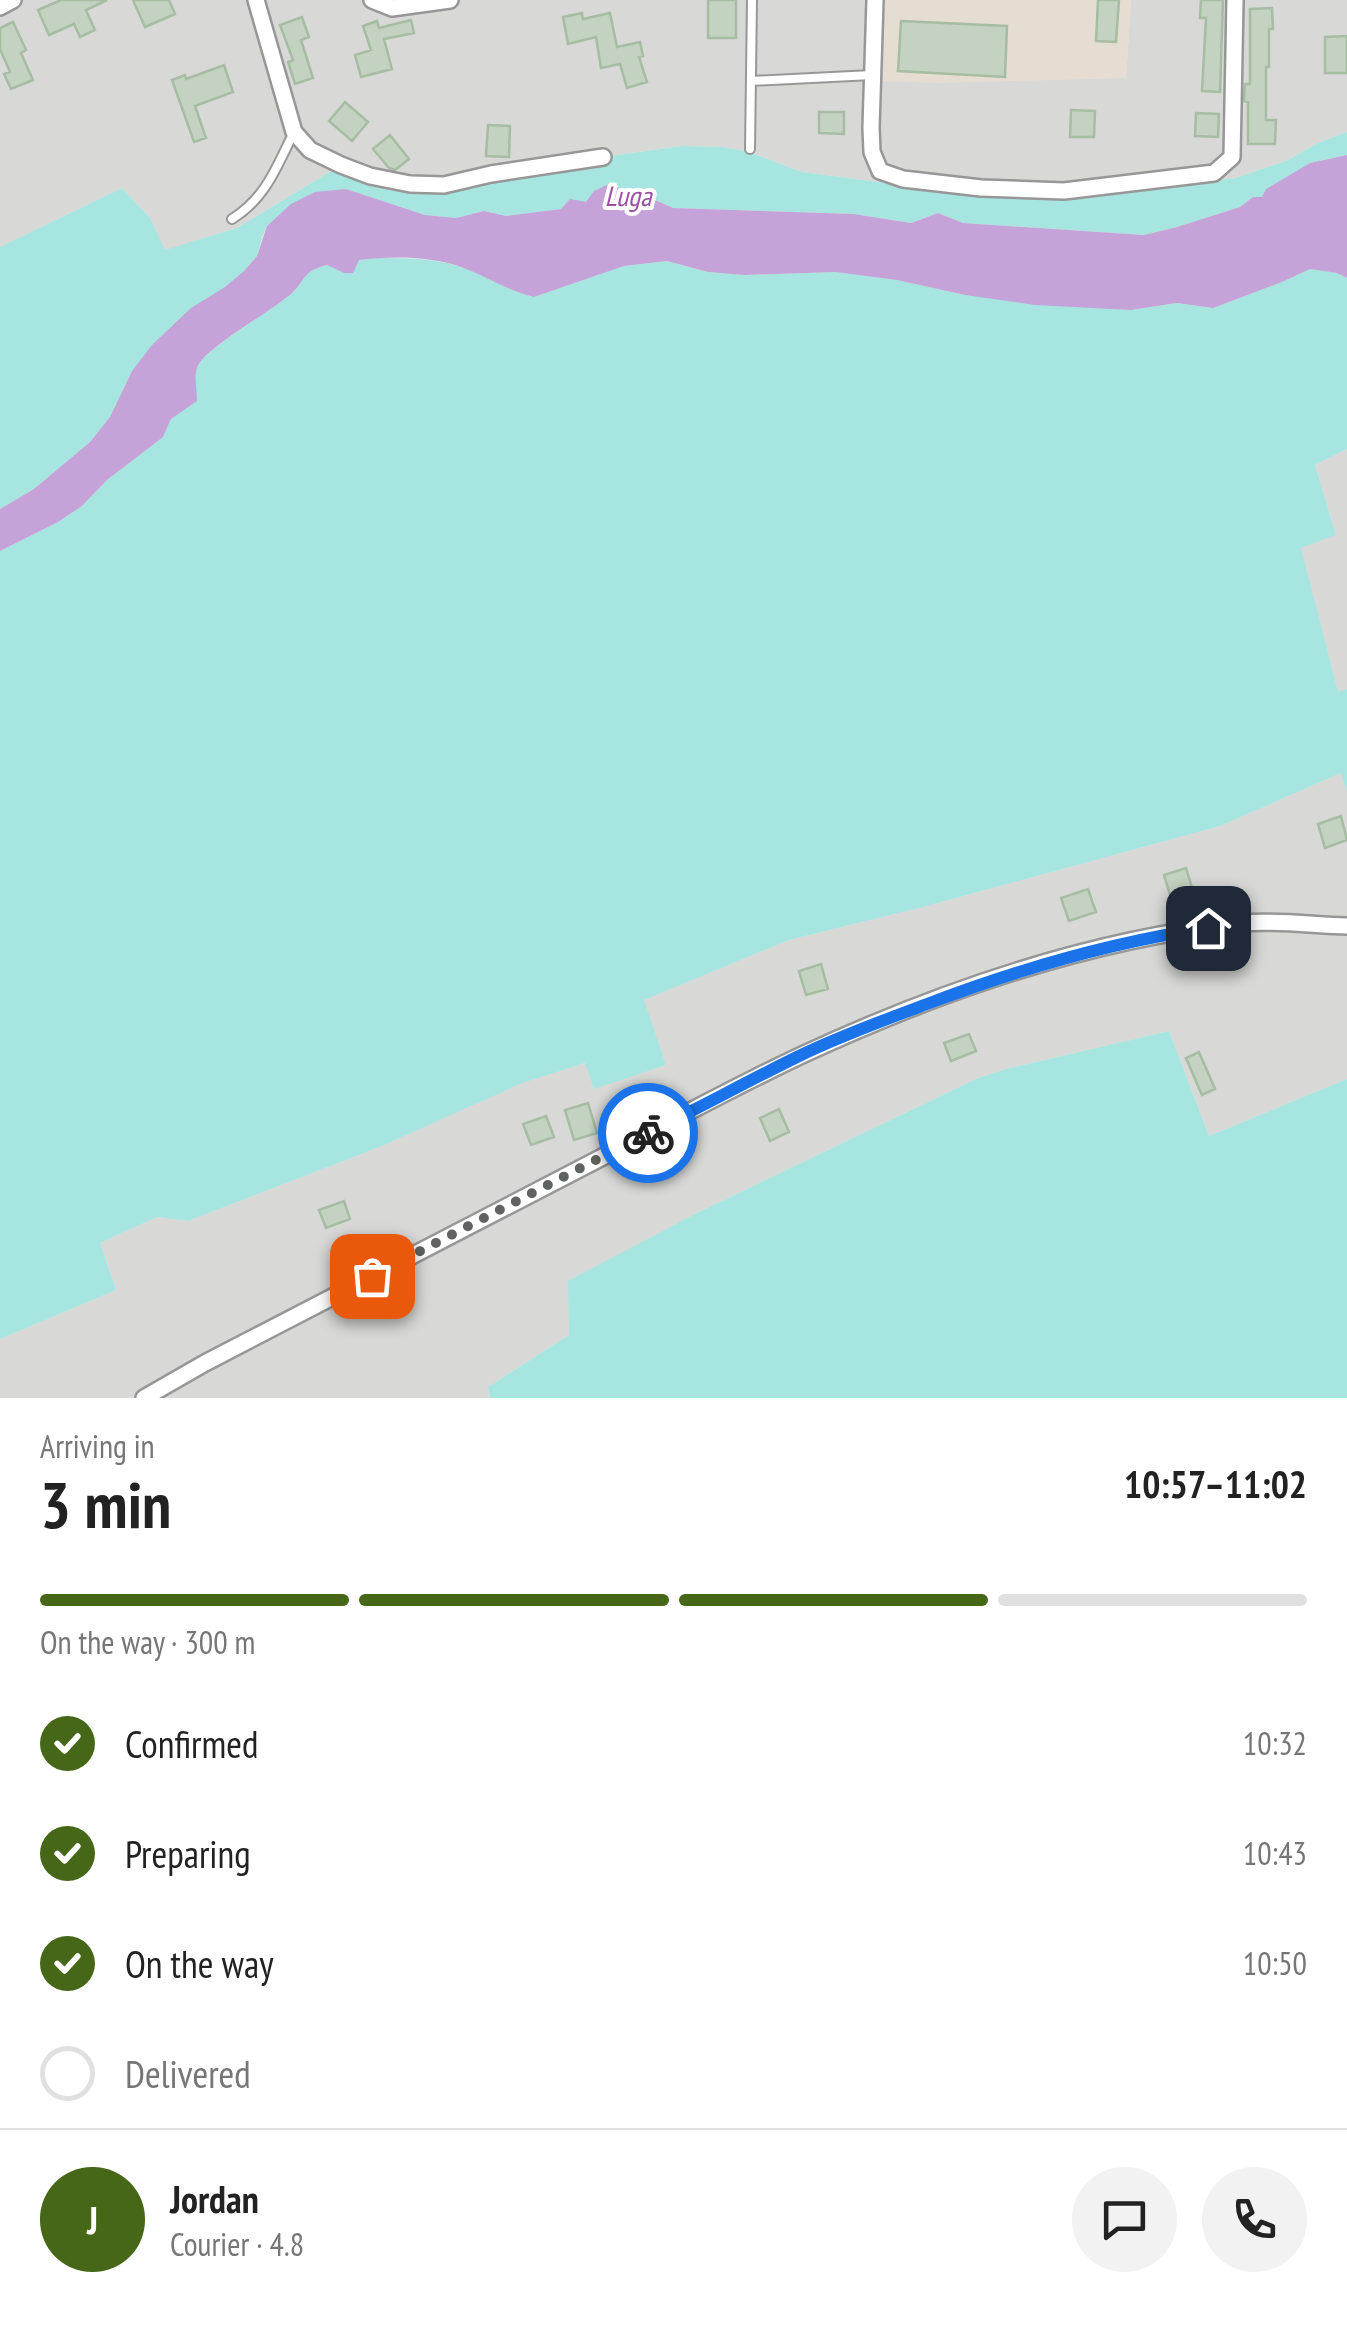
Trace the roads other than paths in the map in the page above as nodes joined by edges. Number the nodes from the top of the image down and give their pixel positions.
1 (13, 0) edge
2 (256, 0) edge
3 (372, 0) edge
4 (450, 0) edge
5 (752, 0) edge
6 (875, 0) edge
7 (1234, 0) edge
8 (0, 7) edge
9 (872, 75) junction
10 (751, 82) junction
11 (294, 132) junction
12 (750, 149) dead end
13 (603, 157) dead end
14 (232, 218) dead end
15 (1347, 926) edge
16 (144, 1398) edge

1 - 8 street
2 - 11 street
3 - 4 street
5 - 10 lane
6 - 9 street
7 - 9 street
9 - 10 lane
10 - 12 lane
11 - 13 street
11 - 14 lane
15 - 16 street

